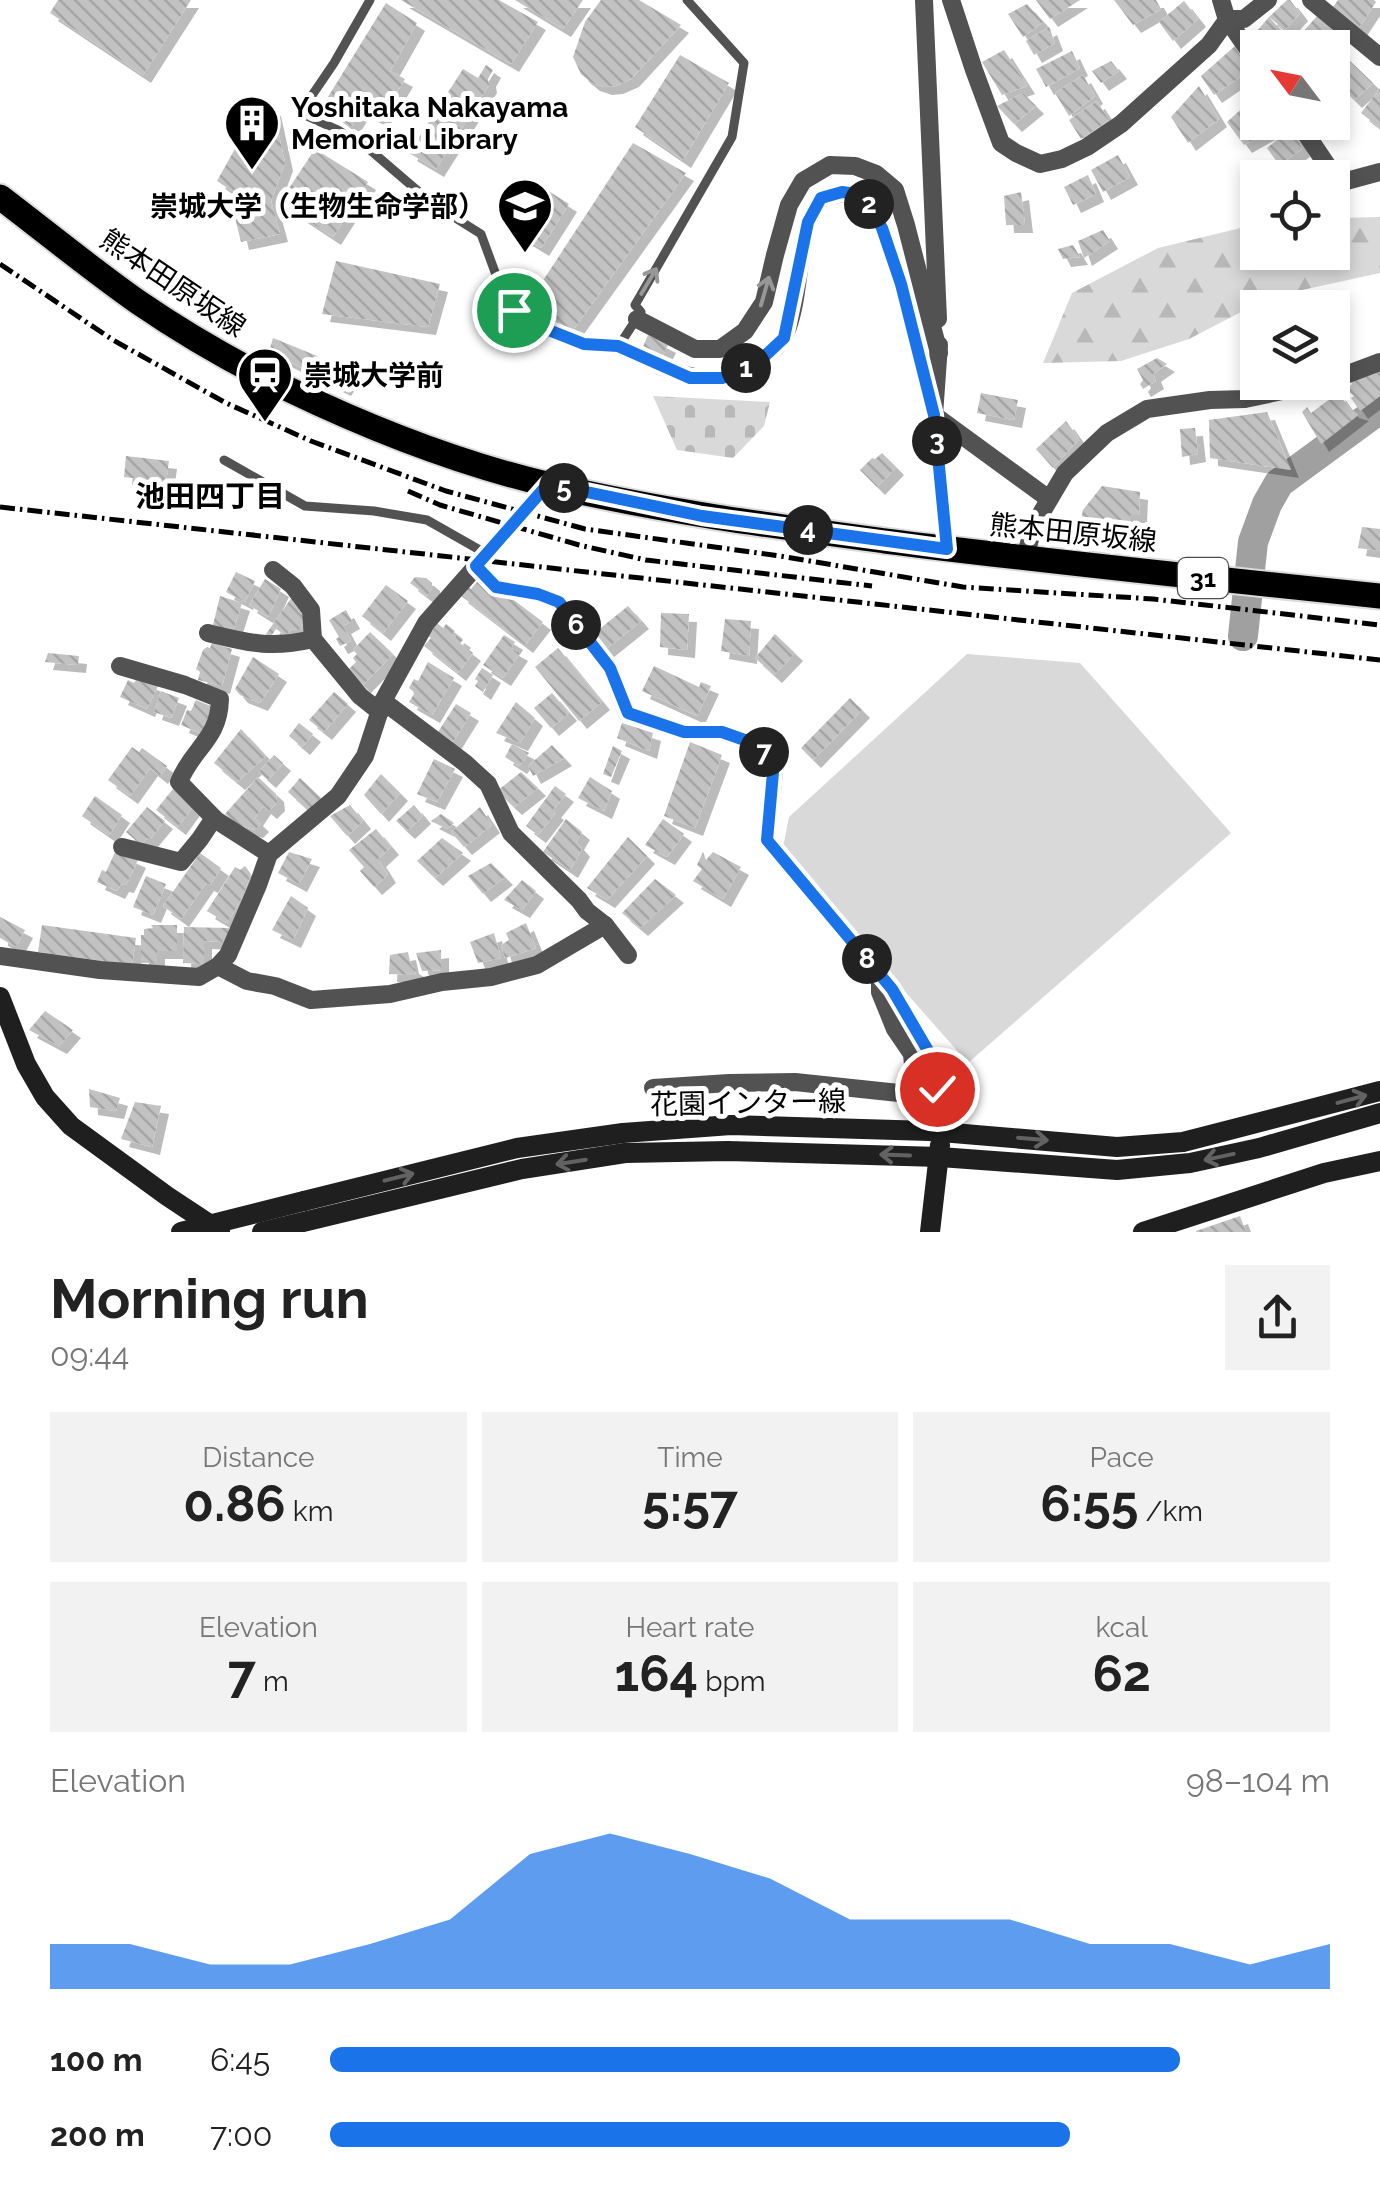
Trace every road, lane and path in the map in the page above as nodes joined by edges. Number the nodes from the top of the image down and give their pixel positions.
1 (370, 0) edge
2 (687, 0) edge
3 (924, 0) edge
4 (952, 0) edge
5 (1222, 0) edge
6 (1268, 0) edge
7 (1311, 0) edge
8 (1226, 19) junction
9 (1240, 39) edge
10 (1380, 57) edge
11 (1310, 140) edge
12 (1380, 172) edge
13 (0, 197) edge
14 (636, 319) junction
15 (618, 346) junction
16 (939, 353) junction
17 (1380, 362) edge
18 (660, 366) joint
19 (1350, 373) edge
20 (1240, 398) edge
21 (934, 415) junction
22 (224, 460) dead end
23 (548, 484) junction
24 (1049, 499) junction
25 (947, 549) junction
26 (1025, 559) junction
27 (480, 560) junction
28 (273, 570) dead end
29 (1380, 596) edge
30 (208, 633) dead end
31 (313, 639) junction
32 (120, 666) dead end
33 (381, 707) junction
34 (214, 818) junction
35 (122, 847) dead end
36 (268, 854) junction
37 (605, 925) junction
38 (628, 955) dead end
39 (0, 956) edge
40 (218, 966) junction
41 (880, 975) junction
42 (0, 997) edge
43 (654, 1088) dead end
44 (1380, 1091) edge
45 (1380, 1112) edge
46 (935, 1131) junction
47 (940, 1157) junction
48 (1380, 1160) edge
49 (309, 1210) junction
50 (180, 1232) edge
51 (221, 1232) edge
52 (262, 1232) edge
53 (930, 1232) edge
54 (1143, 1232) edge

1 - 15 lane
14 -> 2 lane
3 - 16 street
4 - 8 street
5 - 8 street
6 - 8 street
7 - 10 street
8 - 9 street
11 - 12 street
13 - 23 main road, 熊本田原坂線 / 31
14 - 15 lane
14 -> 16 street
15 - 18 lane
16 - 21 street
17 - 19 street
18 - 21 street
20 - 24 street
21 - 24 street
21 - 25 street
22 - 27 lane
23 - 25 main road, 熊本田原坂線 / 31
23 - 27 street
24 - 26 street
25 - 26 main road, 熊本田原坂線 / 31
26 - 29 main road, 熊本田原坂線 / 31
27 - 33 street
27 - 41 street
28 - 31 street
30 - 31 street
31 - 33 street
32 - 34 street
33 - 36 street
33 - 37 street
34 - 35 street
34 - 36 street
36 - 40 street
37 - 38 street
37 - 40 street
39 - 40 street
41 - 43 street
41 - 46 street
42 - 51 main road
46 -> 44 main road, 花園インター線
45 -> 47 main road, 花園インター線
46 - 47 main road
49 -> 46 main road, 花園インター線
47 -> 49 main road, 花園インター線
47 - 53 main road
48 - 54 main road
49 - 50 main road, 花園インター線, bridge
49 - 52 main road, 花園インター線

